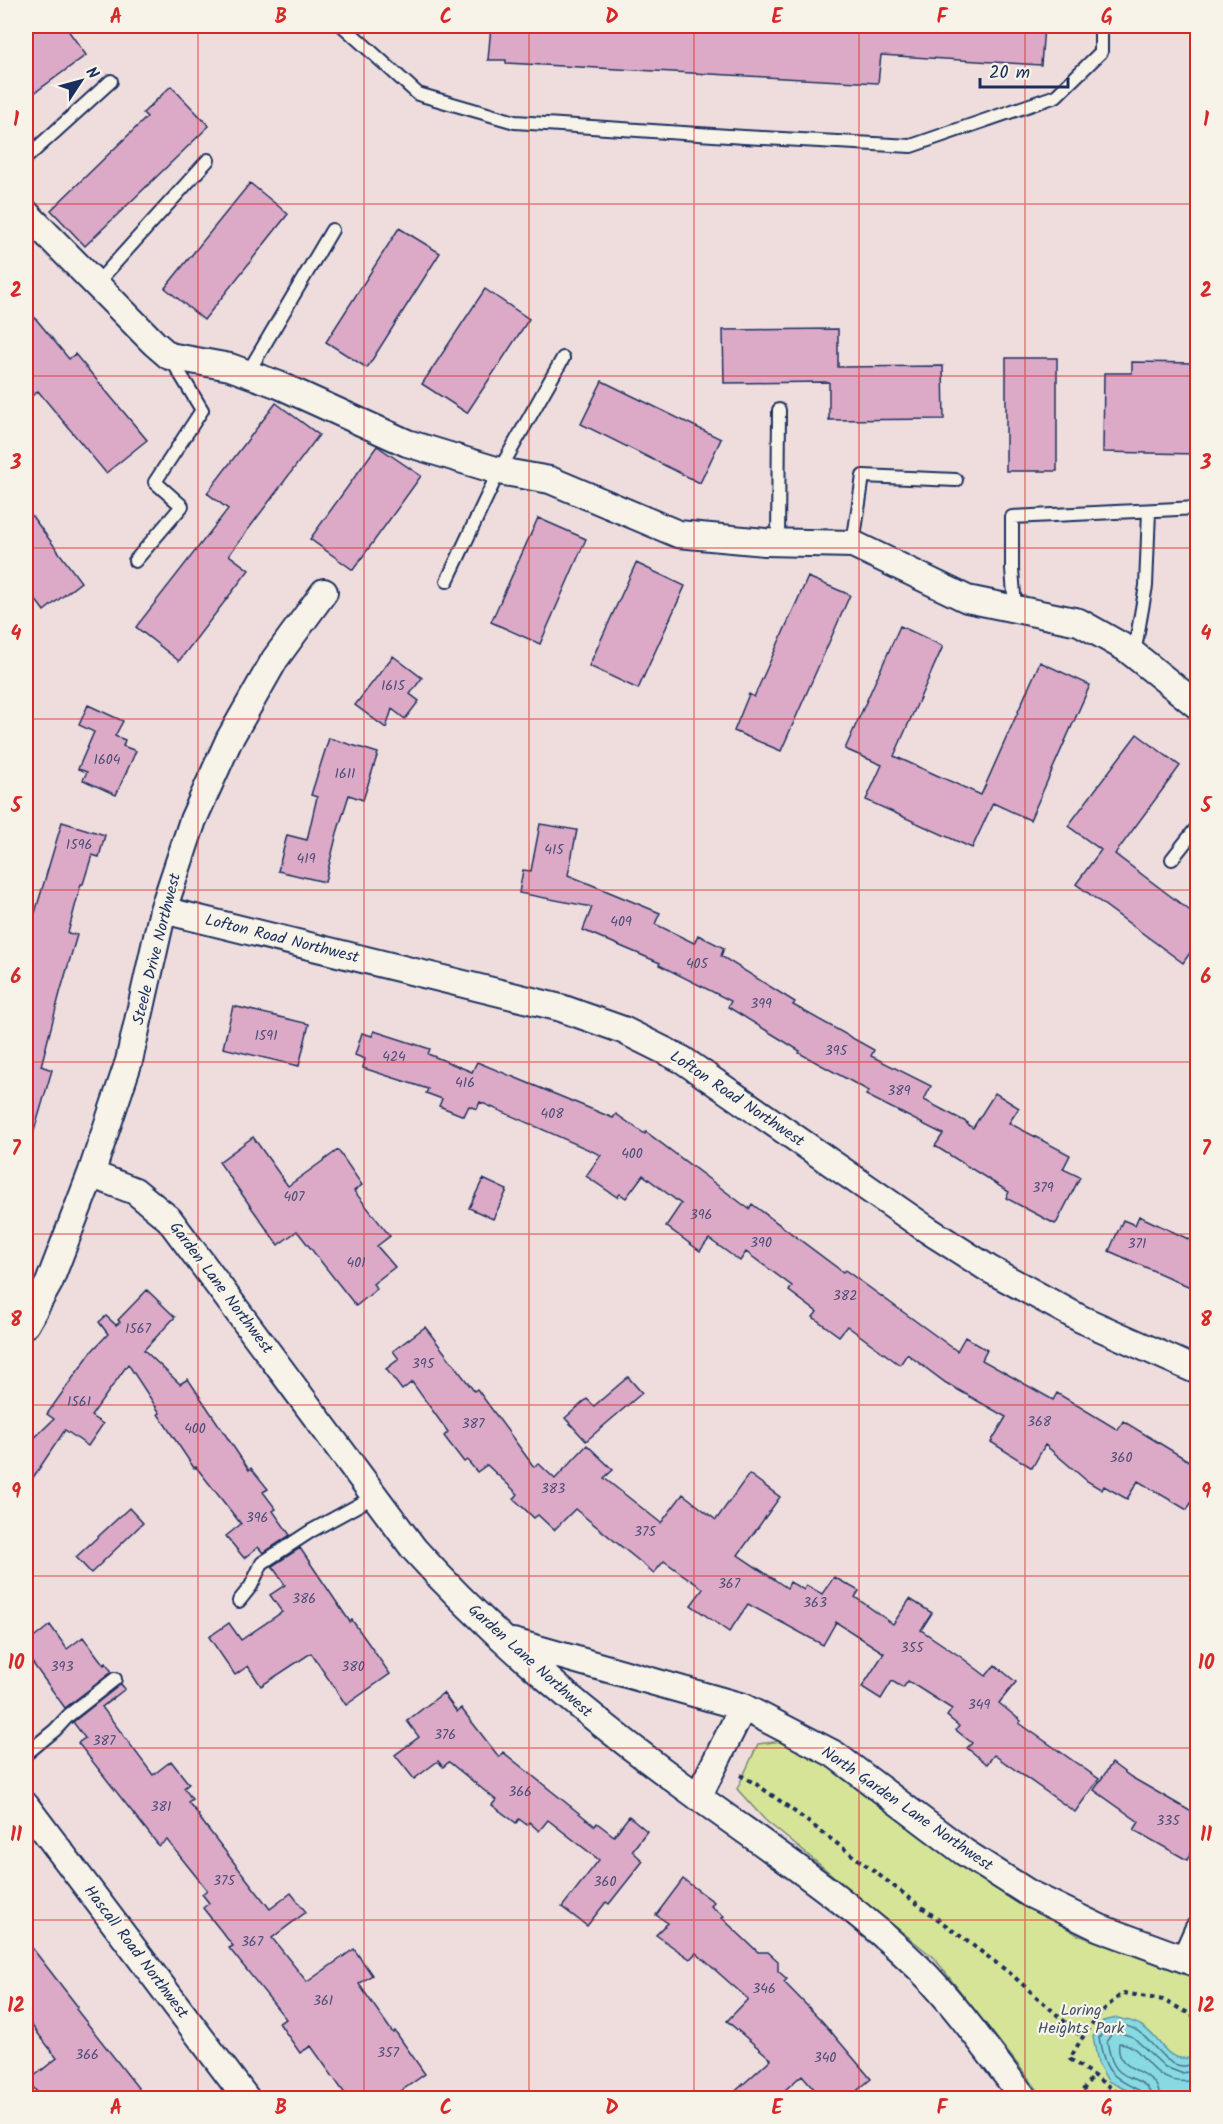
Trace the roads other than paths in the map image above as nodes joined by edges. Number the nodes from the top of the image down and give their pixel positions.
1 (343, 26) edge
2 (1101, 26) edge
3 (111, 81) dead end
4 (26, 158) edge
5 (208, 160) dead end
6 (26, 213) edge
7 (332, 230) dead end
8 (96, 285) junction
9 (169, 356) junction
10 (563, 358) dead end
11 (247, 374) junction
12 (779, 411) dead end
13 (499, 471) junction
14 (956, 480) dead end
15 (1197, 508) edge
16 (1149, 511) junction
17 (778, 542) junction
18 (853, 544) junction
19 (135, 561) dead end
20 (447, 581) dead end
21 (324, 592) dead end
22 (1016, 608) junction
23 (1134, 654) junction
24 (1197, 706) edge
25 (1197, 826) edge
26 (1172, 859) dead end
27 (163, 910) junction
28 (91, 1174) junction
29 (26, 1324) edge
30 (1197, 1371) edge
31 (375, 1496) junction
32 (239, 1601) dead end
33 (506, 1640) junction
34 (115, 1679) dead end
35 (743, 1707) junction
36 (26, 1754) edge
37 (698, 1797) junction
38 (26, 1806) edge
39 (1197, 1930) edge
40 (1191, 1962) edge
41 (246, 2098) edge
42 (1024, 2098) edge

1 - 2 lane
3 - 4 lane
5 - 8 lane
6 - 8 street
7 - 11 lane
8 - 9 street
9 - 11 street
9 - 19 lane
10 - 13 lane
11 - 13 street
12 - 17 lane
13 - 17 street
13 - 20 lane
14 - 18 lane
15 - 16 lane
16 - 22 lane
16 - 23 lane
17 - 18 street
18 - 22 street
21 - 27 street, Steele Drive Northwest
22 - 23 street
23 - 24 street
25 - 26 lane
27 - 28 street, Steele Drive Northwest
27 - 30 street, Lofton Road Northwest
28 - 29 street, Steele Drive Northwest
28 - 31 street, Garden Lane Northwest
31 - 32 lane
31 - 33 street, Garden Lane Northwest
33 - 35 street, North Garden Lane Northwest
33 - 37 street, Garden Lane Northwest
34 - 36 lane
35 - 37 street
35 - 40 street, North Garden Lane Northwest
37 - 42 street, Garden Lane Northwest
38 - 41 street, Hascall Road Northwest
39 - 40 street

